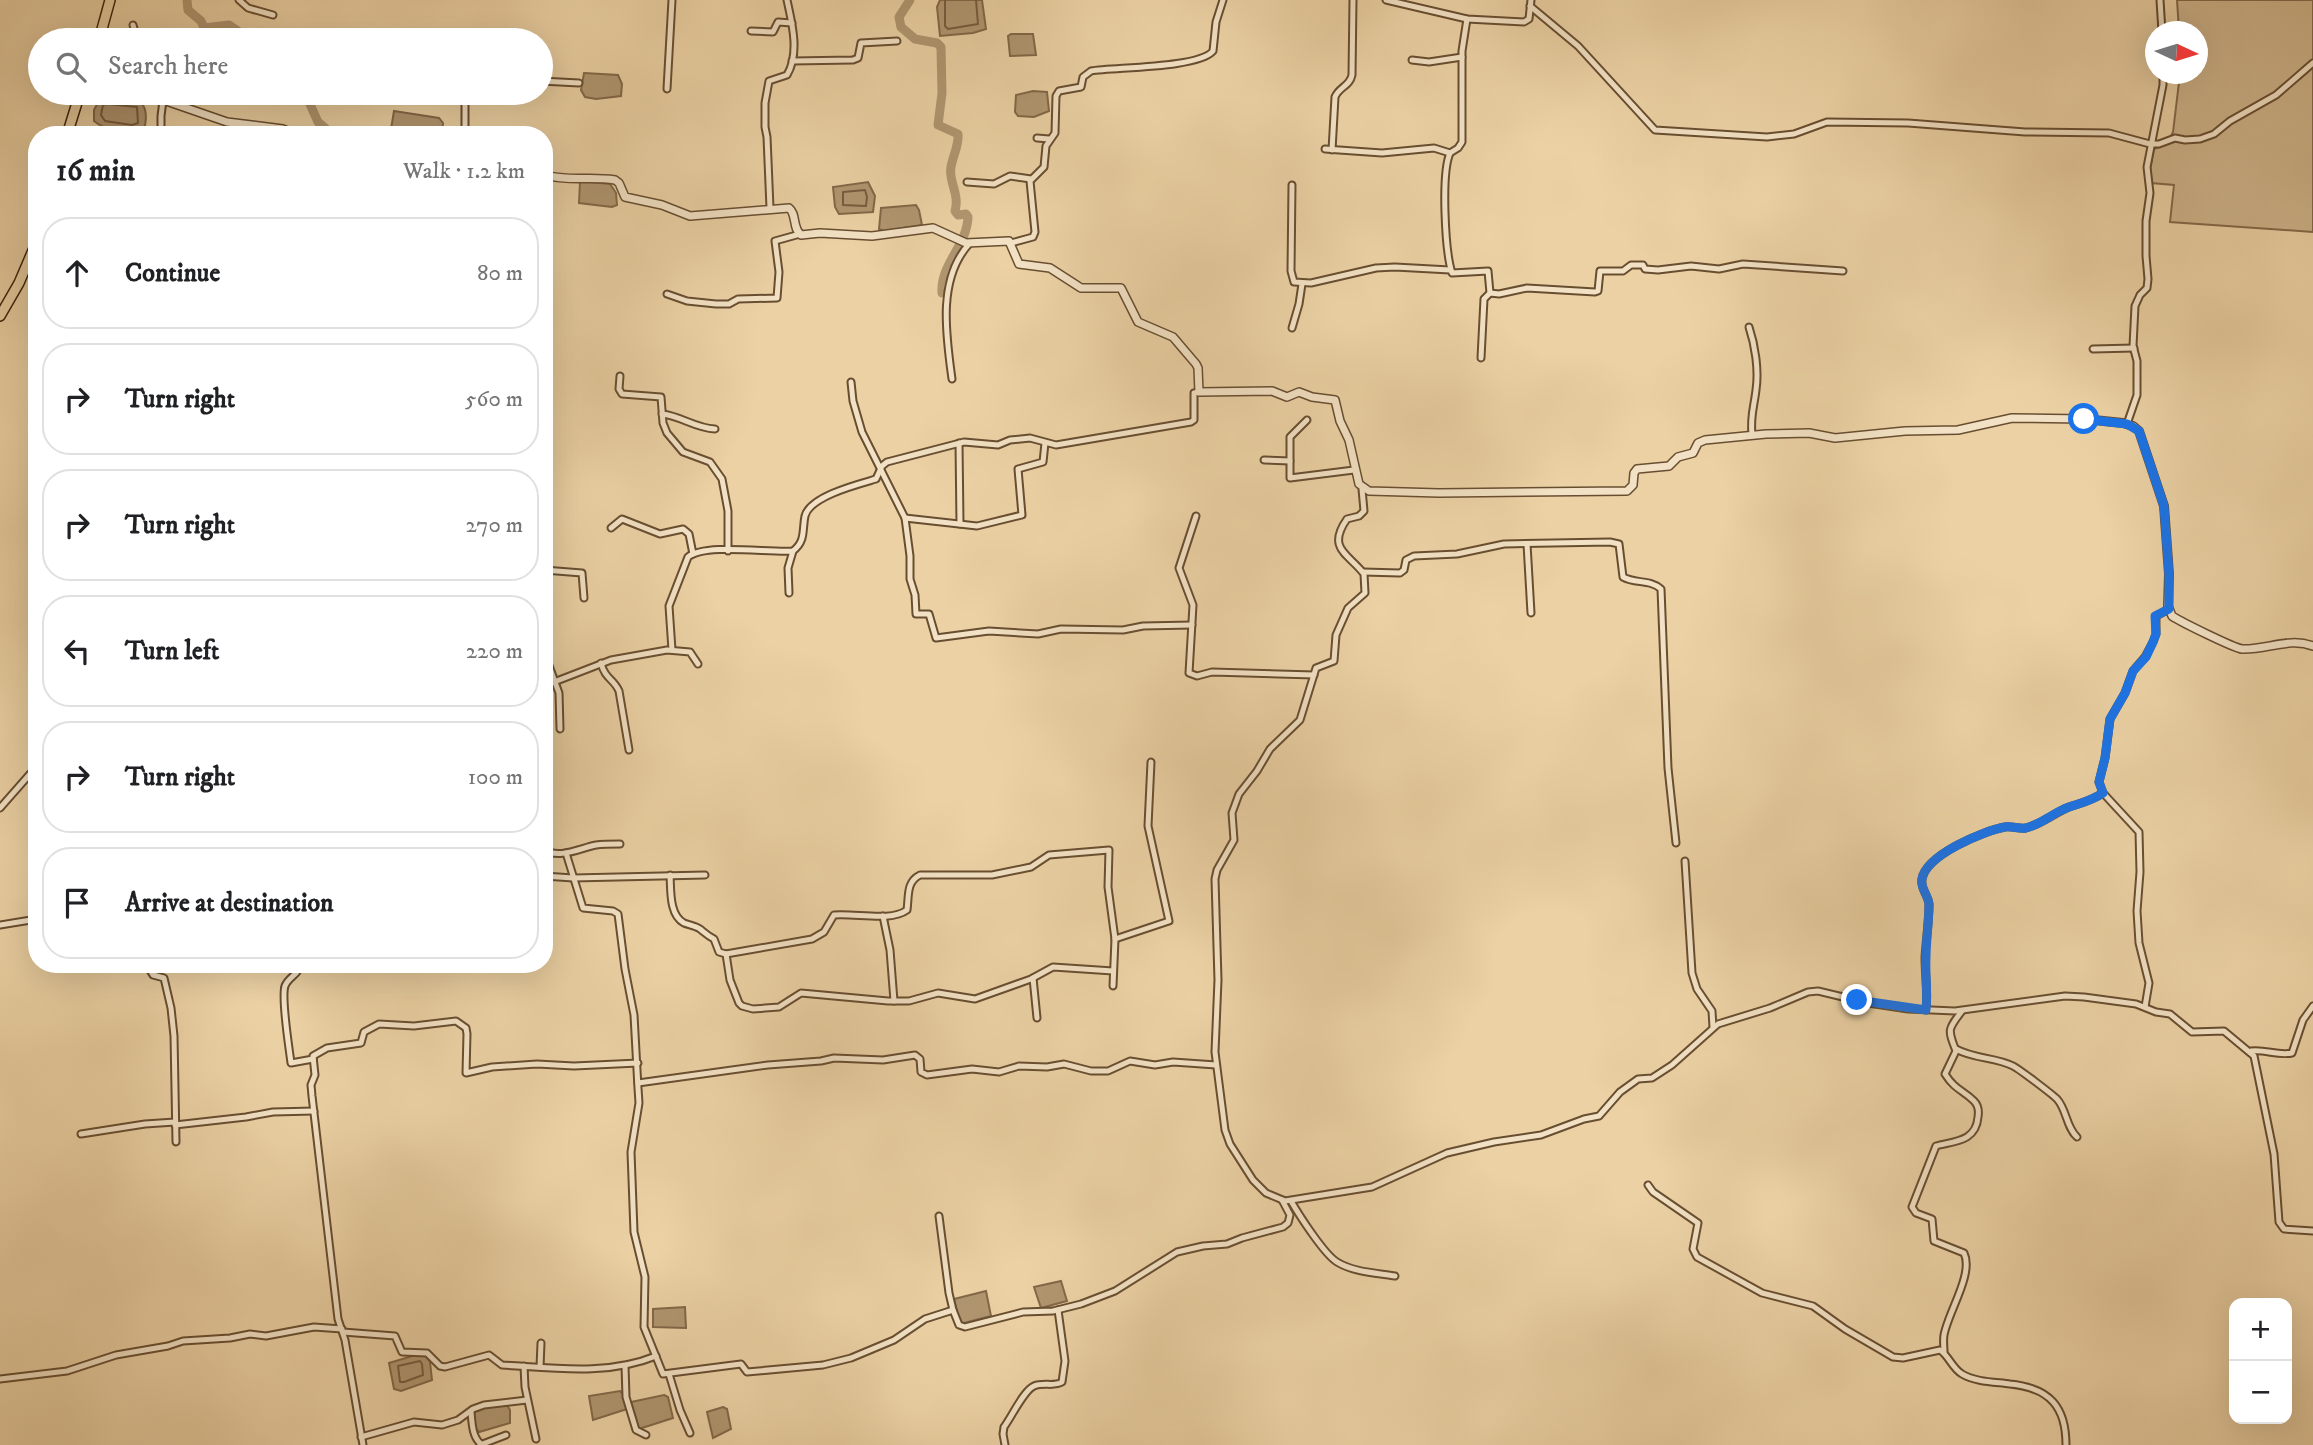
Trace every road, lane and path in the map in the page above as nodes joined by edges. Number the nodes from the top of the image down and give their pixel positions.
1 (110, 0) edge
2 (239, 0) edge
3 (672, 0) edge
4 (787, 0) edge
5 (1223, 0) edge
6 (1353, 0) edge
7 (1386, 0) edge
8 (2160, 0) edge
9 (1530, 3) edge
10 (1420, 4) edge
11 (274, 15) dead end
12 (1467, 19) junction
13 (2161, 21) edge
14 (792, 23) junction
15 (133, 25) dead end
16 (102, 28) edge
17 (134, 28) edge
18 (751, 31) dead end
19 (897, 41) dead end
20 (1462, 57) junction
21 (1412, 60) dead end
22 (792, 61) junction
23 (2313, 63) edge
24 (553, 82) edge
25 (579, 83) dead end
26 (2163, 84) edge
27 (667, 89) dead end
28 (76, 105) edge
29 (163, 105) edge
30 (186, 105) edge
31 (465, 105) edge
32 (70, 126) edge
33 (162, 126) edge
34 (249, 126) edge
35 (465, 126) edge
36 (1037, 138) dead end
37 (1049, 139) junction
38 (2151, 144) junction
39 (1450, 153) junction
40 (553, 177) edge
41 (1031, 179) junction
42 (967, 182) dead end
43 (1292, 185) dead end
44 (770, 208) junction
45 (800, 234) junction
46 (968, 243) junction
47 (1011, 243) junction
48 (28, 262) edge
49 (1450, 270) junction
50 (1843, 271) dead end
51 (1302, 284) junction
52 (1490, 293) junction
53 (667, 295) dead end
54 (0, 316) edge
55 (1749, 327) dead end
56 (1292, 328) dead end
57 (2134, 348) junction
58 (2093, 349) dead end
59 (1481, 358) dead end
60 (620, 376) dead end
61 (952, 379) dead end
62 (851, 382) dead end
63 (1199, 392) junction
64 (662, 414) junction
65 (1307, 421) dead end
66 (2127, 424) junction
67 (715, 429) dead end
68 (1752, 435) junction
69 (959, 443) junction
70 (1045, 443) junction
71 (1264, 460) dead end
72 (1290, 461) junction
73 (881, 468) junction
74 (1354, 470) junction
75 (1363, 489) junction
76 (1196, 516) dead end
77 (905, 518) junction
78 (960, 524) junction
79 (611, 528) dead end
80 (1527, 544) junction
81 (728, 551) junction
82 (793, 551) junction
83 (693, 554) junction
84 (553, 571) edge
85 (1363, 572) junction
86 (789, 593) dead end
87 (584, 598) dead end
88 (2169, 609) junction
89 (1531, 612) dead end
90 (1192, 625) junction
91 (2313, 646) edge
92 (672, 650) junction
93 (601, 663) junction
94 (698, 664) dead end
95 (1314, 675) junction
96 (554, 682) joint
97 (560, 729) dead end
98 (629, 750) dead end
99 (1151, 762) dead end
100 (28, 776) edge
101 (2103, 793) junction
102 (0, 808) edge
103 (1676, 843) dead end
104 (620, 844) dead end
105 (553, 852) edge
106 (566, 853) junction
107 (1685, 861) dead end
108 (670, 875) junction
109 (705, 875) dead end
110 (553, 877) edge
111 (575, 878) junction
112 (883, 916) junction
113 (28, 920) edge
114 (0, 925) edge
115 (1115, 939) junction
116 (726, 954) junction
117 (1113, 971) junction
118 (152, 973) edge
119 (298, 973) edge
120 (1033, 978) junction
121 (1113, 986) dead end
122 (894, 1002) junction
123 (2313, 1006) edge
124 (2145, 1007) junction
125 (1926, 1010) junction
126 (1962, 1011) junction
127 (1037, 1018) dead end
128 (1713, 1027) junction
129 (1956, 1049) junction
130 (2251, 1051) junction
131 (313, 1059) junction
132 (637, 1064) junction
133 (1216, 1065) junction
134 (638, 1083) junction
135 (314, 1111) junction
136 (175, 1123) junction
137 (81, 1134) dead end
138 (2077, 1137) dead end
139 (176, 1142) dead end
140 (1648, 1185) dead end
141 (1282, 1200) junction
142 (1291, 1201) junction
143 (939, 1216) dead end
144 (2313, 1231) edge
145 (1395, 1276) dead end
146 (953, 1310) junction
147 (1058, 1310) junction
148 (342, 1331) junction
149 (541, 1343) dead end
150 (1944, 1352) junction
151 (656, 1356) junction
152 (524, 1366) junction
153 (625, 1366) junction
154 (540, 1367) junction
155 (669, 1374) junction
156 (0, 1379) edge
157 (527, 1400) junction
158 (471, 1412) junction
159 (691, 1433) dead end
160 (506, 1435) dead end
161 (646, 1435) dead end
162 (361, 1437) junction
163 (536, 1440) dead end
164 (480, 1444) edge
165 (363, 1445) edge
166 (1005, 1445) edge
167 (2066, 1445) edge

1 - 16 main road
2 - 11 street
3 - 27 street
4 - 14 street
5 - 37 street
6 - 39 street
7 - 10 street
8 - 13 street
9 - 12 street
9 - 38 street
10 - 12 street
12 - 20 street
14 - 18 street
14 - 22 street
15 - 17 street
19 - 22 street
20 - 21 street
20 - 39 street
22 - 44 street
23 - 38 street
24 - 25 street
26 - 38 street
28 - 32 main road
29 - 33 street
30 - 34 street
31 - 35 street
36 - 37 street
37 - 41 street
38 - 57 street
39 - 49 street
40 - 44 street
41 - 42 street
41 - 47 street
43 - 51 street
44 - 45 street
45 - 46 street
45 - 53 street
46 - 47 street
46 - 61 street
47 - 63 street
48 - 54 main road
49 - 51 street
49 - 52 street
50 - 52 street
51 - 56 street
52 - 59 street
55 - 68 street
57 - 58 street
57 - 66 street
60 - 64 street
62 - 73 street
63 - 70 street
63 - 74 street
64 - 67 street
64 - 81 street
65 - 72 street
66 - 68 street
66 - 88 street
68 - 75 street
69 - 70 street
69 - 73 street
69 - 78 street
70 - 78 street
71 - 72 street
72 - 74 street
73 - 77 street
73 - 82 street
74 - 75 street
75 - 85 street
76 - 90 street
77 - 78 street
77 - 90 street
79 - 83 street
80 - 85 street
80 - 89 street
80 - 103 street
81 - 82 street
81 - 83 street
82 - 86 street
83 - 92 street
84 - 87 street
85 - 95 street
88 - 91 street
88 - 101 street
90 - 95 street
92 - 93 street
92 - 94 street
93 - 96 street
93 - 98 street
95 - 133 street
96 - 97 street
99 - 115 street
100 - 102 street
101 - 124 street
101 - 125 street
104 - 106 street
105 - 106 street
106 - 111 street
107 - 128 street
108 - 109 street
108 - 111 street
108 - 116 street
110 - 111 street
111 - 132 street
112 - 115 street
112 - 116 street
112 - 122 street
113 - 114 street
115 - 117 street
116 - 122 street
117 - 120 street
117 - 121 street
118 - 136 street
119 - 131 street
120 - 122 street
120 - 127 street
123 - 130 street
124 - 126 street
124 - 130 street
125 - 126 street
125 - 128 street
126 - 129 street
128 - 142 street
129 - 138 street
129 - 150 street
130 - 144 street
131 - 132 street
131 - 135 street
132 - 134 street
133 - 134 street
133 - 141 street
134 - 151 street
135 - 136 street
135 - 148 street
136 - 137 street
136 - 139 street
140 - 150 street
141 - 142 street
141 - 147 street
142 - 145 street
143 - 146 street
146 - 147 street
146 - 155 street
147 - 166 street
148 - 152 street
148 - 156 street
148 - 162 street
149 - 154 street
150 - 167 street
151 - 153 street
151 - 155 street
152 - 154 street
152 - 157 street
153 - 154 street
153 - 161 street
155 - 159 street
157 - 158 street
157 - 163 street
158 - 162 street
158 - 164 street
160 - 164 street
162 - 165 street

